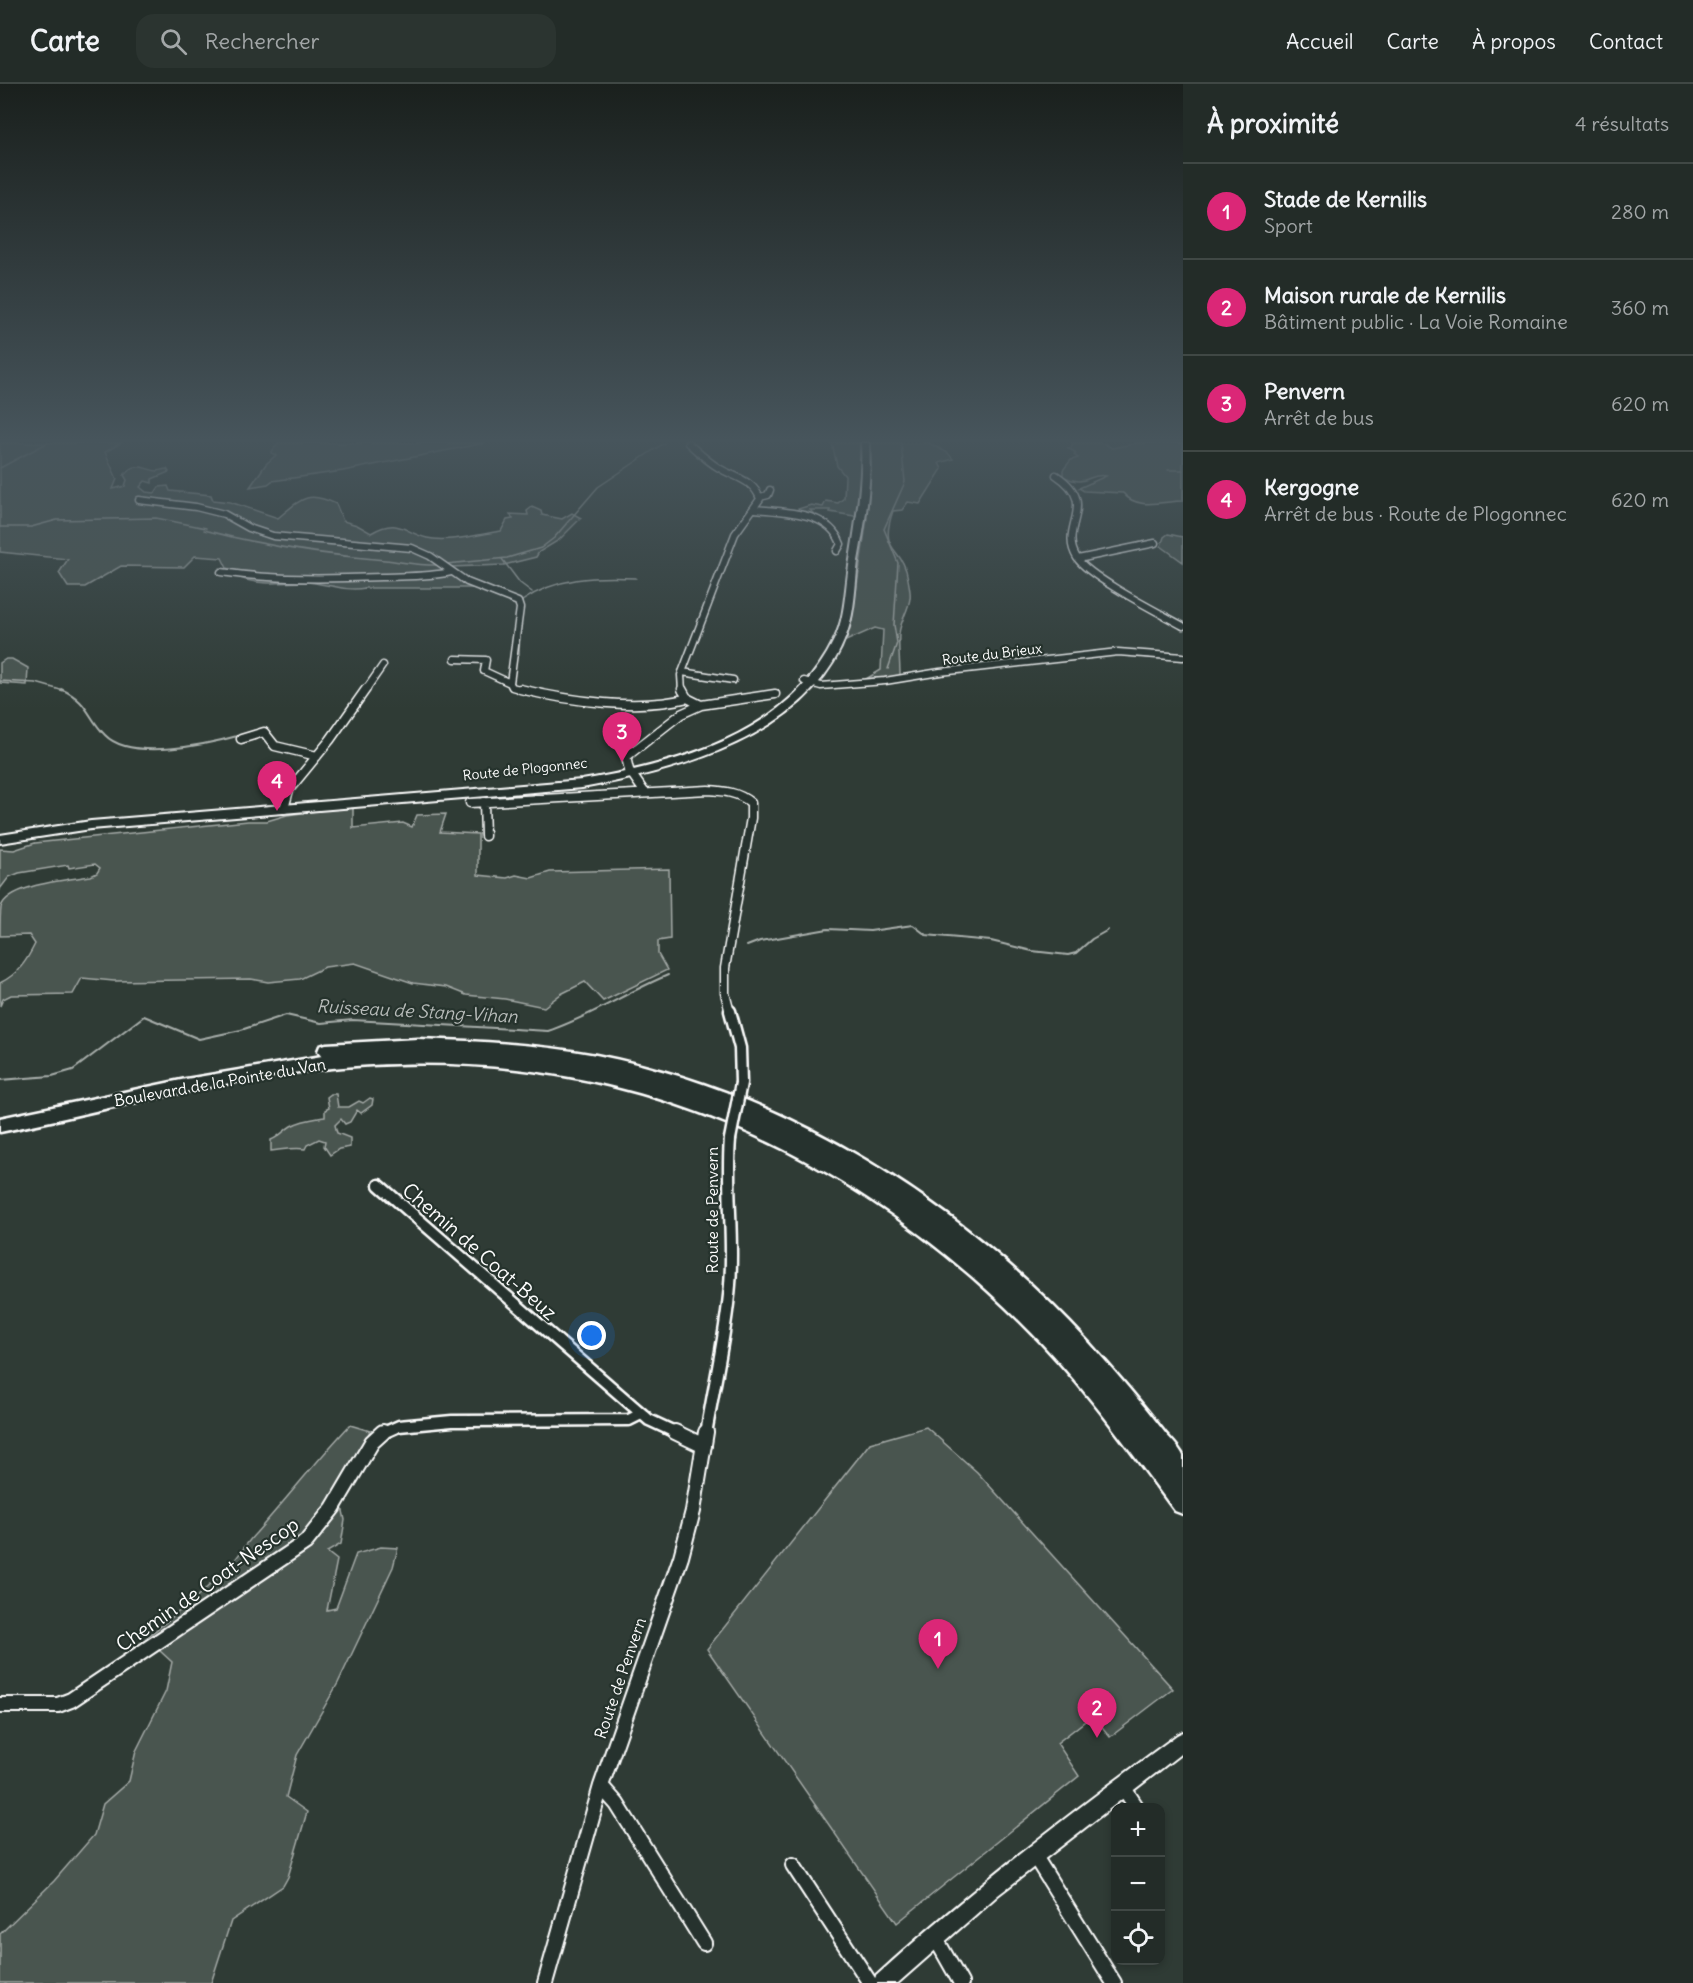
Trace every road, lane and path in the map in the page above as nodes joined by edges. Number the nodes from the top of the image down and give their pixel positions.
1 (260, 532) edge
2 (738, 532) edge
3 (834, 532) edge
4 (856, 532) edge
5 (1074, 532) edge
6 (1155, 543) dead end
7 (837, 551) dead end
8 (1078, 558) junction
9 (221, 572) dead end
10 (451, 572) junction
11 (1183, 626) edge
12 (1183, 657) edge
13 (455, 659) dead end
14 (383, 665) dead end
15 (682, 672) junction
16 (733, 680) dead end
17 (808, 682) junction
18 (510, 683) junction
19 (775, 694) dead end
20 (688, 698) junction
21 (701, 705) junction
22 (241, 739) dead end
23 (318, 756) junction
24 (631, 772) junction
25 (645, 793) junction
26 (484, 802) junction
27 (470, 803) dead end
28 (284, 809) junction
29 (485, 836) dead end
30 (0, 839) edge
31 (171, 1089) junction
32 (0, 1114) edge
33 (0, 1125) edge
34 (0, 1131) edge
35 (379, 1185) dead end
36 (641, 1414) junction
37 (704, 1446) junction
38 (1183, 1474) edge
39 (1183, 1503) edge
40 (0, 1705) edge
41 (1183, 1741) edge
42 (601, 1786) junction
43 (1123, 1787) junction
44 (1134, 1803) edge
45 (1034, 1855) junction
46 (793, 1865) dead end
47 (934, 1935) junction
48 (704, 1943) dead end
49 (545, 1983) edge
50 (870, 1983) edge
51 (883, 1983) edge
52 (961, 1983) edge
53 (1114, 1983) edge

1 - 10 street
2 - 15 street
3 - 7 street
4 - 17 main road, Route de Plogonnec
5 - 8 street
6 - 8 street
8 - 11 street
9 - 10 street
10 - 18 street
12 - 17 street, Route du Brieux
13 - 18 street
14 - 23 street
15 - 16 street
15 - 20 street
17 - 24 main road, Route de Plogonnec
18 - 20 street
19 - 21 street
20 - 21 street
21 - 24 street
22 - 23 street
23 - 28 street
24 - 25 street
24 - 28 main road, Route de Plogonnec
25 - 26 street, Route de Plogonnec
25 - 37 street, Route de Penvern, bridge
26 - 27 street, Route de Plogonnec
26 - 29 street, Route de Plogonnec
28 - 30 main road, Route de Plogonnec
31 - 33 highway, Boulevard de la Pointe du Van
31 - 34 highway
31 - 39 highway, Boulevard de la Pointe du Van
32 - 38 highway, Boulevard de la Pointe du Van
35 - 36 street, Chemin de Coat-Beuz
36 - 37 street, Chemin de Coat-Beuz
36 - 40 street, Chemin de Coat-Nescop
37 - 42 street, Route de Penvern
41 - 43 street
42 - 48 street
42 - 49 street, Route de Penvern
43 - 44 street
43 - 45 street
45 - 47 street
45 - 53 street
46 - 50 street
47 - 51 street
47 - 52 street

